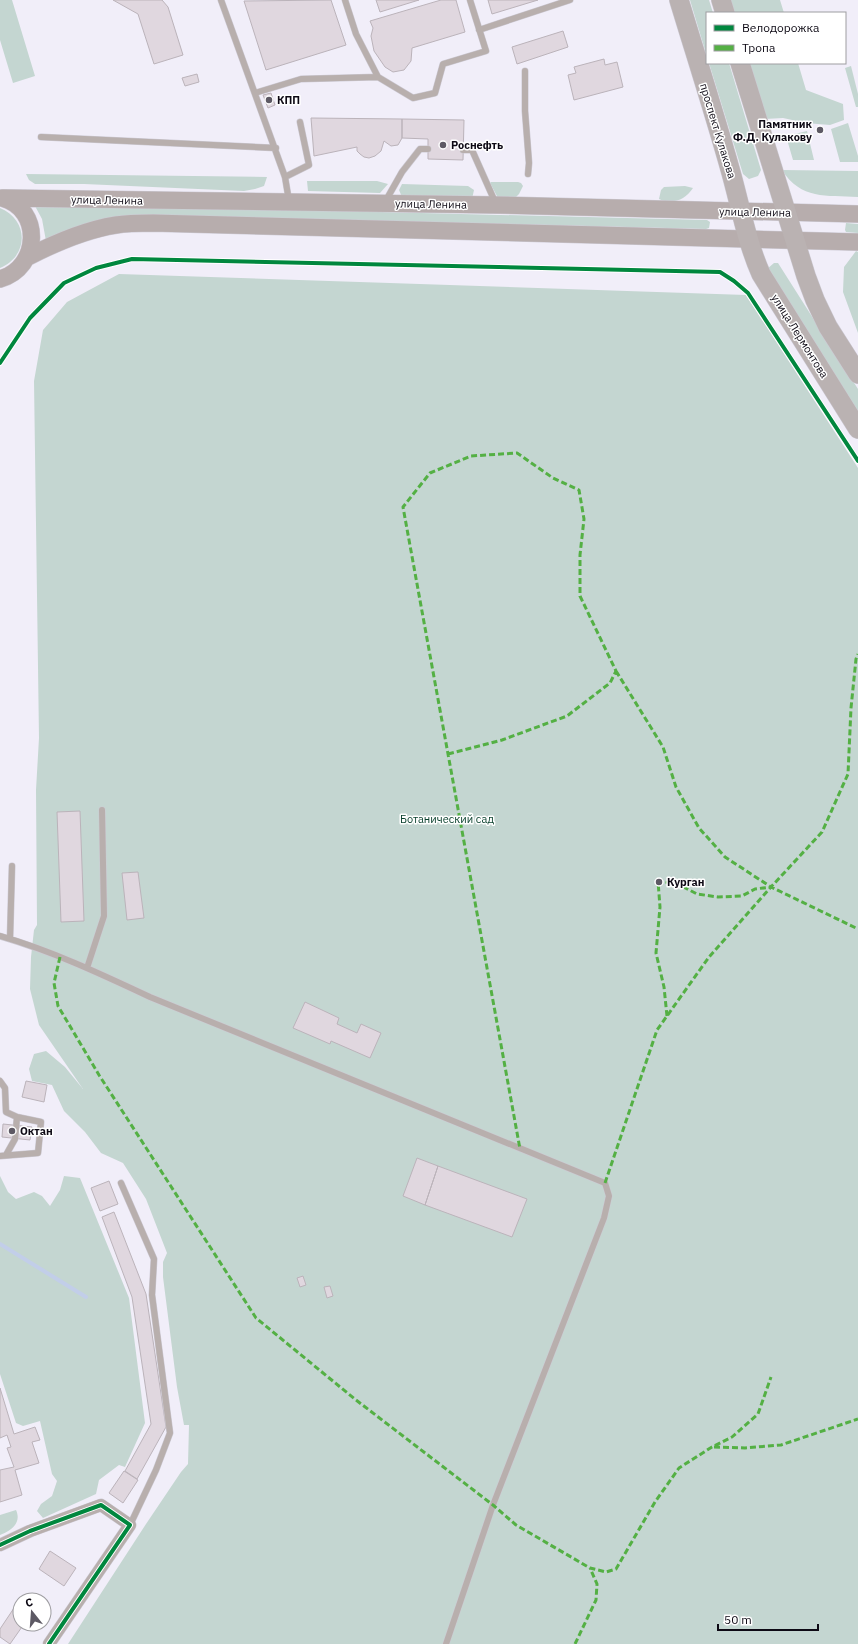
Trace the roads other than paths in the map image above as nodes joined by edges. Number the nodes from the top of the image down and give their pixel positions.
1 (221, 0) edge
2 (345, 0) edge
3 (470, 0) edge
4 (570, 0) edge
5 (678, 0) edge
6 (721, 0) edge
7 (725, 12) edge
8 (479, 30) junction
9 (740, 64) edge
10 (525, 71) dead end
11 (378, 77) junction
12 (255, 93) junction
13 (300, 122) dead end
14 (41, 138) dead end
15 (276, 148) junction
16 (428, 149) dead end
17 (463, 150) dead end
18 (528, 174) dead end
19 (285, 177) junction
20 (2, 198) edge
21 (290, 202) junction
22 (384, 204) junction
23 (496, 205) junction
24 (741, 211) junction
25 (786, 212) junction
26 (858, 214) edge
27 (747, 239) junction
28 (794, 241) junction
29 (858, 242) edge
30 (28, 257) junction
31 (2, 280) edge
32 (858, 374) edge
33 (858, 429) edge
34 (102, 810) dead end
35 (12, 866) dead end
36 (0, 936) edge
37 (10, 939) junction
38 (87, 968) junction
39 (0, 1081) edge
40 (17, 1117) junction
41 (3, 1156) edge
42 (121, 1183) dead end
43 (130, 1525) junction
44 (0, 1545) edge
45 (49, 1644) edge
46 (446, 1644) edge

1 - 12 lane
2 - 11 lane
3 - 8 lane
4 - 8 lane
5 - 24 main road, проспект Кулакова
6 - 7 main road
8 - 11 lane
9 - 25 main road
10 - 18 lane
11 - 12 lane
12 - 15 lane
13 - 19 lane
14 - 15 lane
15 - 19 lane
16 - 22 lane
17 - 23 lane
19 - 21 lane
20 - 21 main road, улица Ленина
20 - 30 main road
21 - 22 main road, улица Ленина
22 - 23 main road, улица Ленина
23 - 24 main road, улица Ленина
24 - 25 main road, улица Ленина
24 - 27 main road, проспект Кулакова
25 - 26 main road, улица Ленина
25 - 28 main road
27 - 28 main road, улица Ленина
27 - 30 main road, улица Ленина
27 - 33 main road, улица Лермонтова
28 - 29 main road, улица Ленина
28 - 32 main road
30 - 31 main road
34 - 38 lane
35 - 37 lane
36 - 37 lane
37 - 38 lane
38 - 46 lane
39 - 40 lane
40 - 41 lane
40 - 41 lane
42 - 43 lane
43 - 44 street
43 - 45 street

